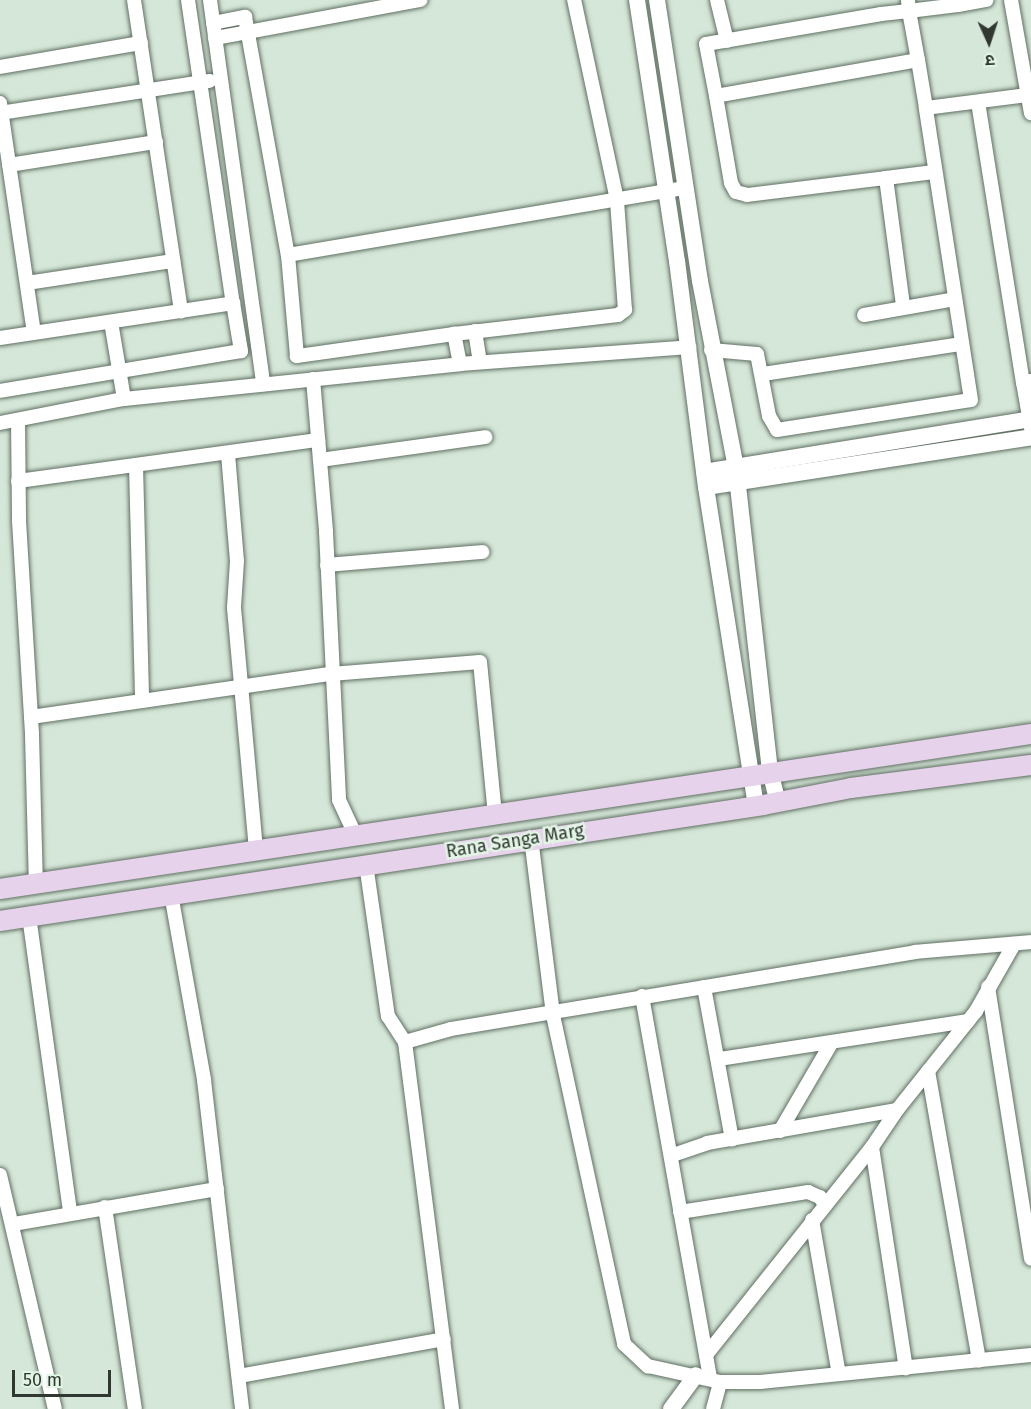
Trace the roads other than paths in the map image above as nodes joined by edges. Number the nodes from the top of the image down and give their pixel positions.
1 (134, 0) edge
2 (188, 0) edge
3 (210, 0) edge
4 (421, 0) edge
5 (573, 0) edge
6 (637, 0) edge
7 (657, 0) edge
8 (717, 0) edge
9 (987, 0) edge
10 (1011, 0) edge
11 (958, 2) edge
12 (908, 5) edge
13 (213, 23) junction
14 (247, 32) junction
15 (215, 38) junction
16 (727, 40) junction
17 (141, 43) junction
18 (1027, 59) edge
19 (918, 60) junction
20 (0, 67) edge
21 (221, 79) junction
22 (201, 83) junction
23 (149, 91) junction
24 (1028, 94) junction
25 (716, 96) junction
26 (978, 102) junction
27 (926, 108) junction
28 (0, 110) edge
29 (1031, 113) edge
30 (156, 142) junction
31 (9, 165) junction
32 (933, 172) junction
33 (886, 178) junction
34 (685, 188) junction
35 (667, 191) junction
36 (617, 200) junction
37 (288, 255) junction
38 (173, 261) junction
39 (27, 283) junction
40 (955, 299) junction
41 (233, 303) junction
42 (903, 306) junction
43 (181, 311) junction
44 (864, 315) dead end
45 (111, 322) junction
46 (475, 331) junction
47 (34, 333) junction
48 (454, 334) junction
49 (0, 338) edge
50 (962, 344) junction
51 (689, 347) junction
52 (711, 350) junction
53 (480, 362) junction
54 (460, 364) junction
55 (119, 369) junction
56 (763, 374) junction
57 (313, 379) junction
58 (1027, 381) edge
59 (263, 384) junction
60 (0, 391) edge
61 (124, 399) junction
62 (18, 420) junction
63 (0, 423) edge
64 (1030, 423) edge
65 (485, 436) dead end
66 (1031, 436) edge
67 (318, 441) junction
68 (228, 454) junction
69 (320, 460) junction
70 (136, 466) junction
71 (736, 475) junction
72 (705, 480) junction
73 (18, 481) junction
74 (482, 552) dead end
75 (327, 565) junction
76 (331, 674) junction
77 (242, 687) junction
78 (142, 701) junction
79 (31, 717) junction
80 (1031, 736) edge
81 (1031, 765) edge
82 (770, 771) junction
83 (750, 774) junction
84 (778, 802) junction
85 (756, 806) junction
86 (495, 814) junction
87 (355, 834) junction
88 (531, 838) junction
89 (256, 849) junction
90 (366, 864) junction
91 (36, 883) junction
92 (0, 888) edge
93 (171, 894) junction
94 (29, 916) junction
95 (0, 921) edge
96 (1031, 942) edge
97 (1014, 944) junction
98 (704, 987) junction
99 (988, 987) junction
100 (642, 996) junction
101 (553, 1015) junction
102 (968, 1021) junction
103 (405, 1042) junction
104 (832, 1042) junction
105 (719, 1059) junction
106 (928, 1071) junction
107 (897, 1110) junction
108 (780, 1131) junction
109 (732, 1139) junction
110 (872, 1147) junction
111 (673, 1155) junction
112 (0, 1174) edge
113 (217, 1189) junction
114 (825, 1205) junction
115 (105, 1207) junction
116 (680, 1212) junction
117 (70, 1213) junction
118 (812, 1220) junction
119 (14, 1224) junction
120 (1031, 1259) edge
121 (444, 1340) junction
122 (706, 1355) junction
123 (1031, 1355) edge
124 (979, 1362) junction
125 (906, 1368) junction
126 (839, 1374) junction
127 (239, 1376) junction
128 (709, 1379) junction
129 (55, 1409) edge
130 (135, 1409) edge
131 (242, 1409) edge
132 (452, 1409) edge
133 (671, 1409) edge
134 (713, 1409) edge

1 - 17 street
2 - 22 street
3 - 13 street
4 - 14 street
5 - 36 street
6 - 35 street
7 - 34 street
8 - 16 street
9 - 11 street
10 - 18 street
11 - 12 street
12 - 16 street
12 - 19 street
13 - 14 street
13 - 15 street
14 - 15 street
14 - 37 street
15 - 21 street
16 - 25 street
17 - 20 street
17 - 23 street
18 - 24 street
19 - 25 street
19 - 27 street
21 - 22 street
21 - 59 street
22 - 23 street
22 - 41 street
23 - 28 street
23 - 30 street
24 - 26 street
24 - 29 street
25 - 33 street
26 - 27 street
26 - 58 street
27 - 32 street
28 - 31 street
30 - 31 street
30 - 38 street
31 - 39 street
32 - 33 street
32 - 40 street
33 - 42 street
34 - 35 street
34 - 52 street
35 - 36 street
35 - 51 street
36 - 37 street
36 - 46 street
37 - 48 street
38 - 39 street
38 - 43 street
39 - 47 street
40 - 42 street
40 - 50 street
41 - 43 street
41 - 55 street
42 - 44 street
43 - 45 street
45 - 47 street
45 - 55 street
46 - 48 street
46 - 53 street
47 - 49 street
48 - 54 street
50 - 56 street
50 - 56 street
51 - 53 street
51 - 72 street
52 - 56 street
52 - 71 street
53 - 54 street
54 - 57 street
55 - 60 street
55 - 61 street
57 - 59 street
57 - 67 street
58 - 64 street
59 - 61 street
61 - 62 street
62 - 63 street
62 - 73 street
64 - 71 street
65 - 69 street
66 - 71 street
67 - 68 street
67 - 69 street
68 - 70 street
68 - 77 street
69 - 75 street
70 - 73 street
70 - 78 street
71 - 72 street
71 - 82 street
72 - 83 street
73 - 79 street
74 - 75 street
75 - 76 street
76 - 77 street
76 - 86 street
76 - 87 street
77 - 78 street
77 - 89 street
78 - 79 street
79 - 91 street
80 - 82 main road, Rana Sanga Marg
81 - 84 main road, Rana Sanga Marg
82 - 83 main road, Rana Sanga Marg
82 - 84 street
83 - 85 street
83 - 86 main road, Rana Sanga Marg
84 - 85 main road, Rana Sanga Marg
85 - 88 main road, Rana Sanga Marg
86 - 87 main road, Rana Sanga Marg
87 - 89 main road, Rana Sanga Marg
88 - 90 main road, Rana Sanga Marg
88 - 101 street
89 - 91 main road, Rana Sanga Marg
90 - 93 main road, Rana Sanga Marg
90 - 103 street
91 - 92 main road, Rana Sanga Marg
93 - 94 main road, Rana Sanga Marg
93 - 113 street
94 - 95 main road, Rana Sanga Marg
94 - 117 street
96 - 97 street
97 - 98 street
97 - 99 street
98 - 100 street
98 - 105 street
99 - 102 street
99 - 120 street
100 - 101 street
100 - 111 street
101 - 103 street
101 - 128 street
102 - 104 street
102 - 106 street
103 - 121 street
104 - 105 street
104 - 108 street
105 - 109 street
106 - 107 street
106 - 124 street
107 - 108 street
107 - 110 street
108 - 109 street
109 - 111 street
110 - 114 street
110 - 125 street
111 - 116 street
112 - 119 street
113 - 115 street
113 - 127 street
114 - 116 street
114 - 118 street
115 - 117 street
115 - 130 street
116 - 122 street
117 - 119 street
118 - 122 street
118 - 126 street
119 - 129 street
121 - 127 street
121 - 132 street
122 - 128 street
123 - 124 street
124 - 125 street
125 - 126 street
126 - 128 street
127 - 131 street
128 - 133 street
128 - 134 street

